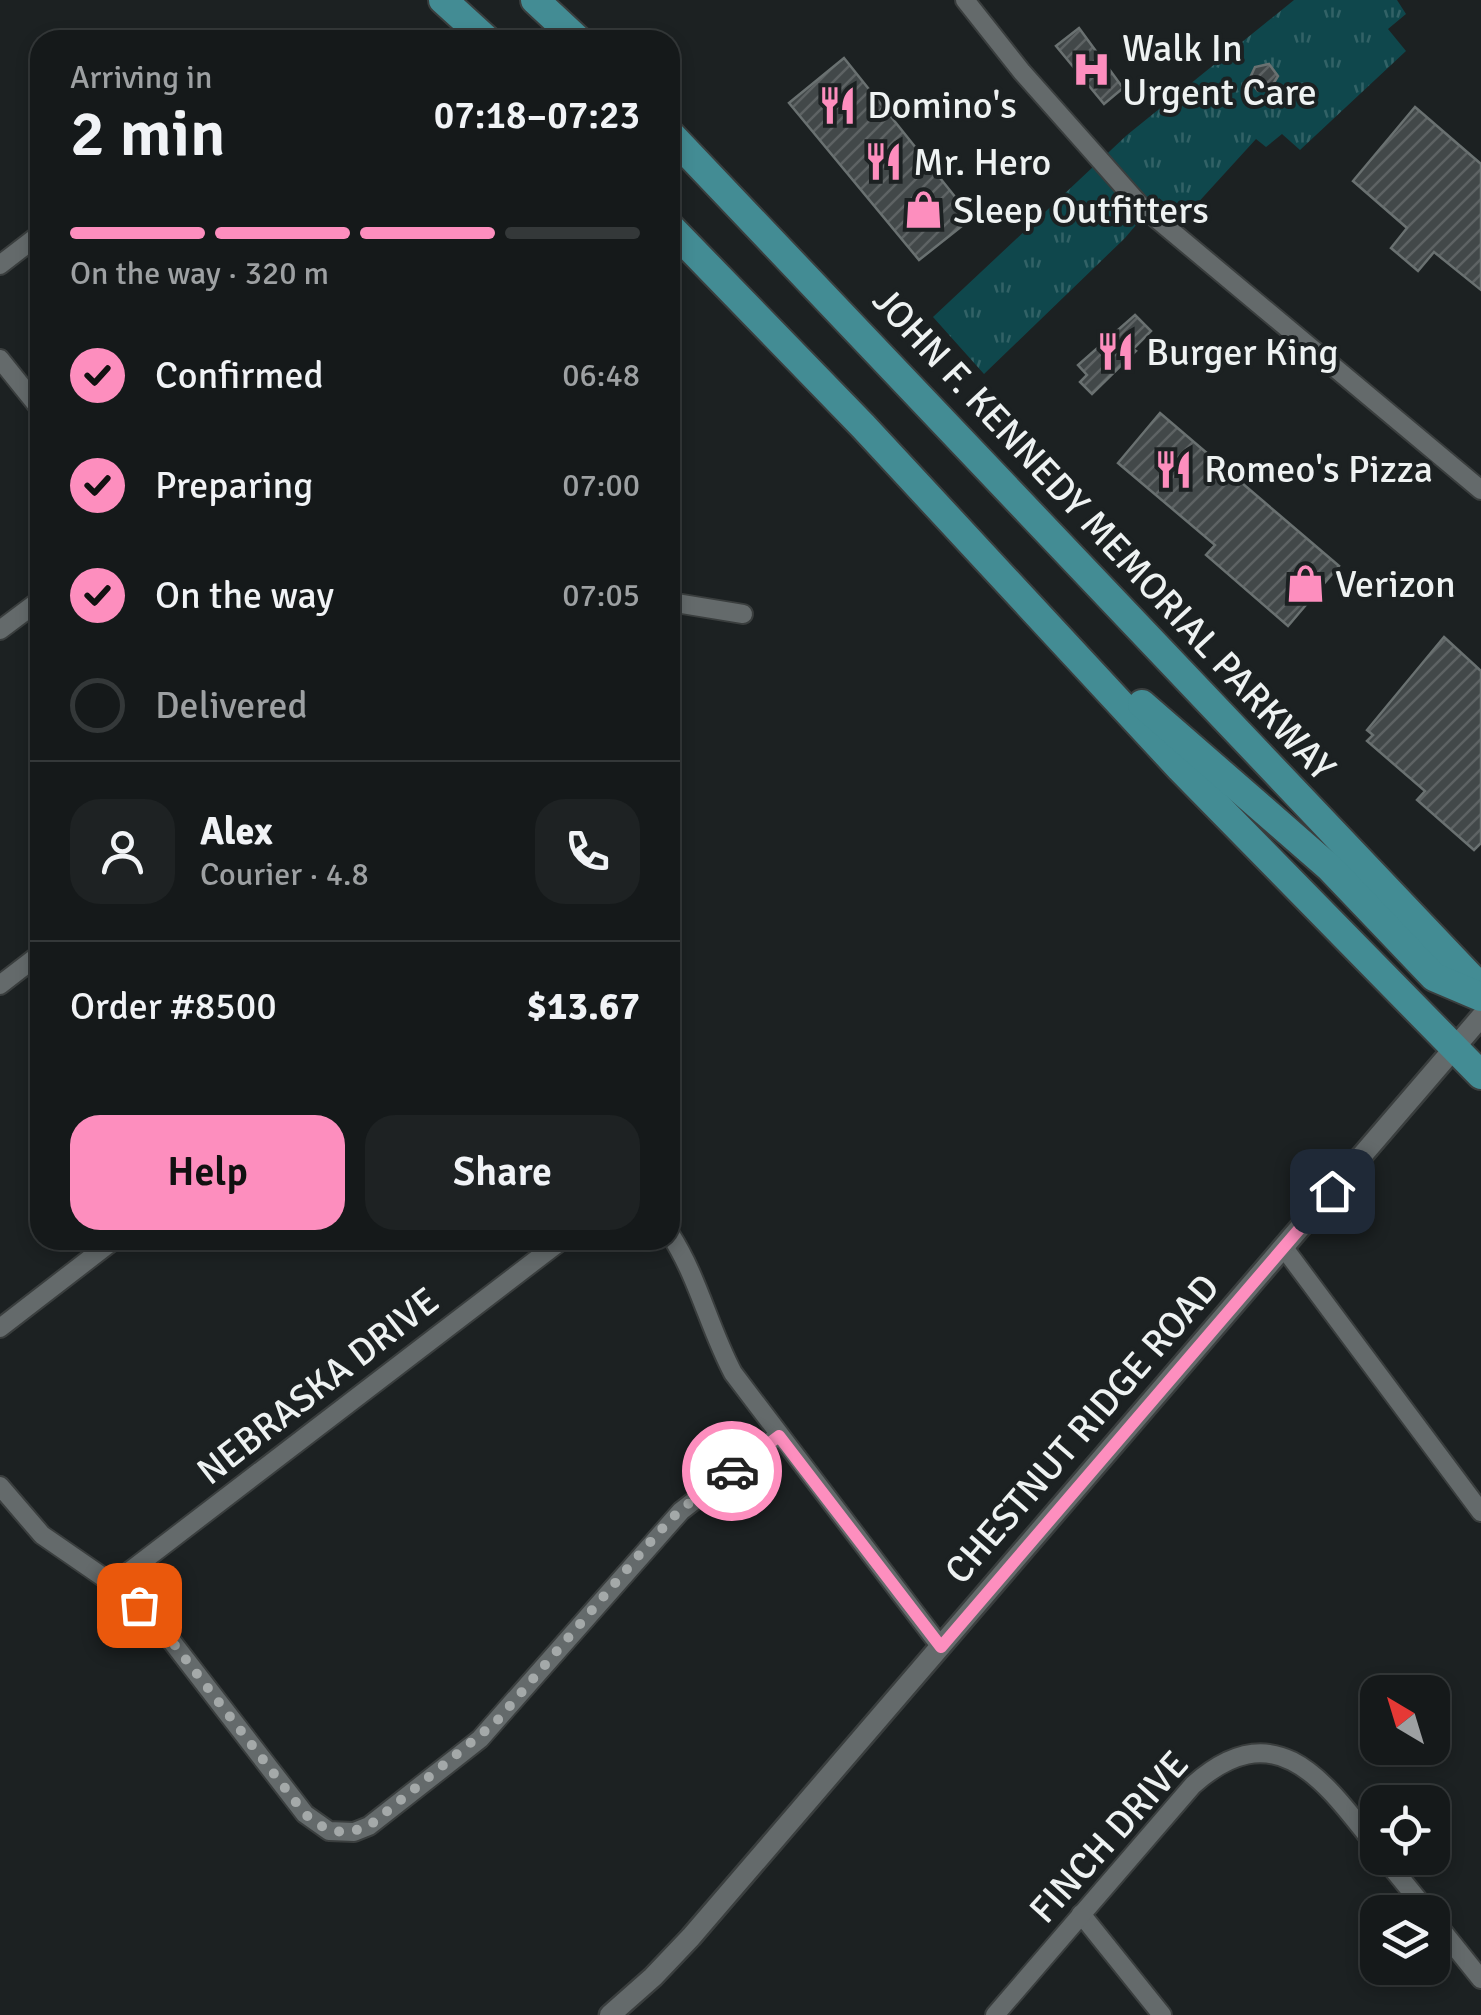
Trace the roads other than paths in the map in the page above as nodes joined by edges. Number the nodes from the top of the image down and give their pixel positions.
1 (443, 0) edge
2 (535, 0) edge
3 (965, 0) edge
4 (476, 30) edge
5 (567, 30) edge
6 (680, 145) edge
7 (680, 238) edge
8 (30, 242) edge
9 (0, 265) edge
10 (0, 358) edge
11 (30, 396) edge
12 (1481, 490) edge
13 (1014, 589) junction
14 (680, 603) edge
15 (30, 608) edge
16 (742, 614) dead end
17 (0, 630) edge
18 (30, 962) edge
19 (0, 984) edge
20 (1481, 988) edge
21 (1481, 997) edge
22 (1481, 1017) edge
23 (1468, 1051) edge
24 (1481, 1075) edge
25 (1284, 1248) junction
26 (101, 1250) edge
27 (549, 1250) edge
28 (679, 1250) edge
29 (0, 1328) edge
30 (779, 1436) junction
31 (0, 1486) edge
32 (1481, 1512) edge
33 (114, 1584) junction
34 (941, 1647) junction
35 (1360, 1827) edge
36 (1398, 1875) edge
37 (1414, 1895) edge
38 (1081, 1914) junction
39 (1450, 1940) edge
40 (1481, 1979) edge
41 (610, 2015) edge
42 (995, 2015) edge
43 (1162, 2015) edge

1 - 4 highway
2 - 5 highway
3 - 12 street
6 - 20 highway, JOHN F. KENNEDY MEMORIAL PARKWAY
7 - 13 highway
8 - 9 street
10 - 11 street
13 - 21 highway
13 - 23 highway
14 - 16 street
15 - 17 street
18 - 19 street
22 - 23 street, CHESTNUT RIDGE ROAD
23 - 24 highway
23 - 25 street, CHESTNUT RIDGE ROAD
25 - 32 street
25 - 34 street, CHESTNUT RIDGE ROAD
26 - 29 street
27 - 33 street, NEBRASKA DRIVE
28 - 30 street
30 - 33 street
30 - 34 street
31 - 33 street
34 - 41 street, CHESTNUT RIDGE ROAD
35 - 38 street, FINCH DRIVE
36 - 37 street
38 - 42 street, FINCH DRIVE
38 - 43 street
39 - 40 street

